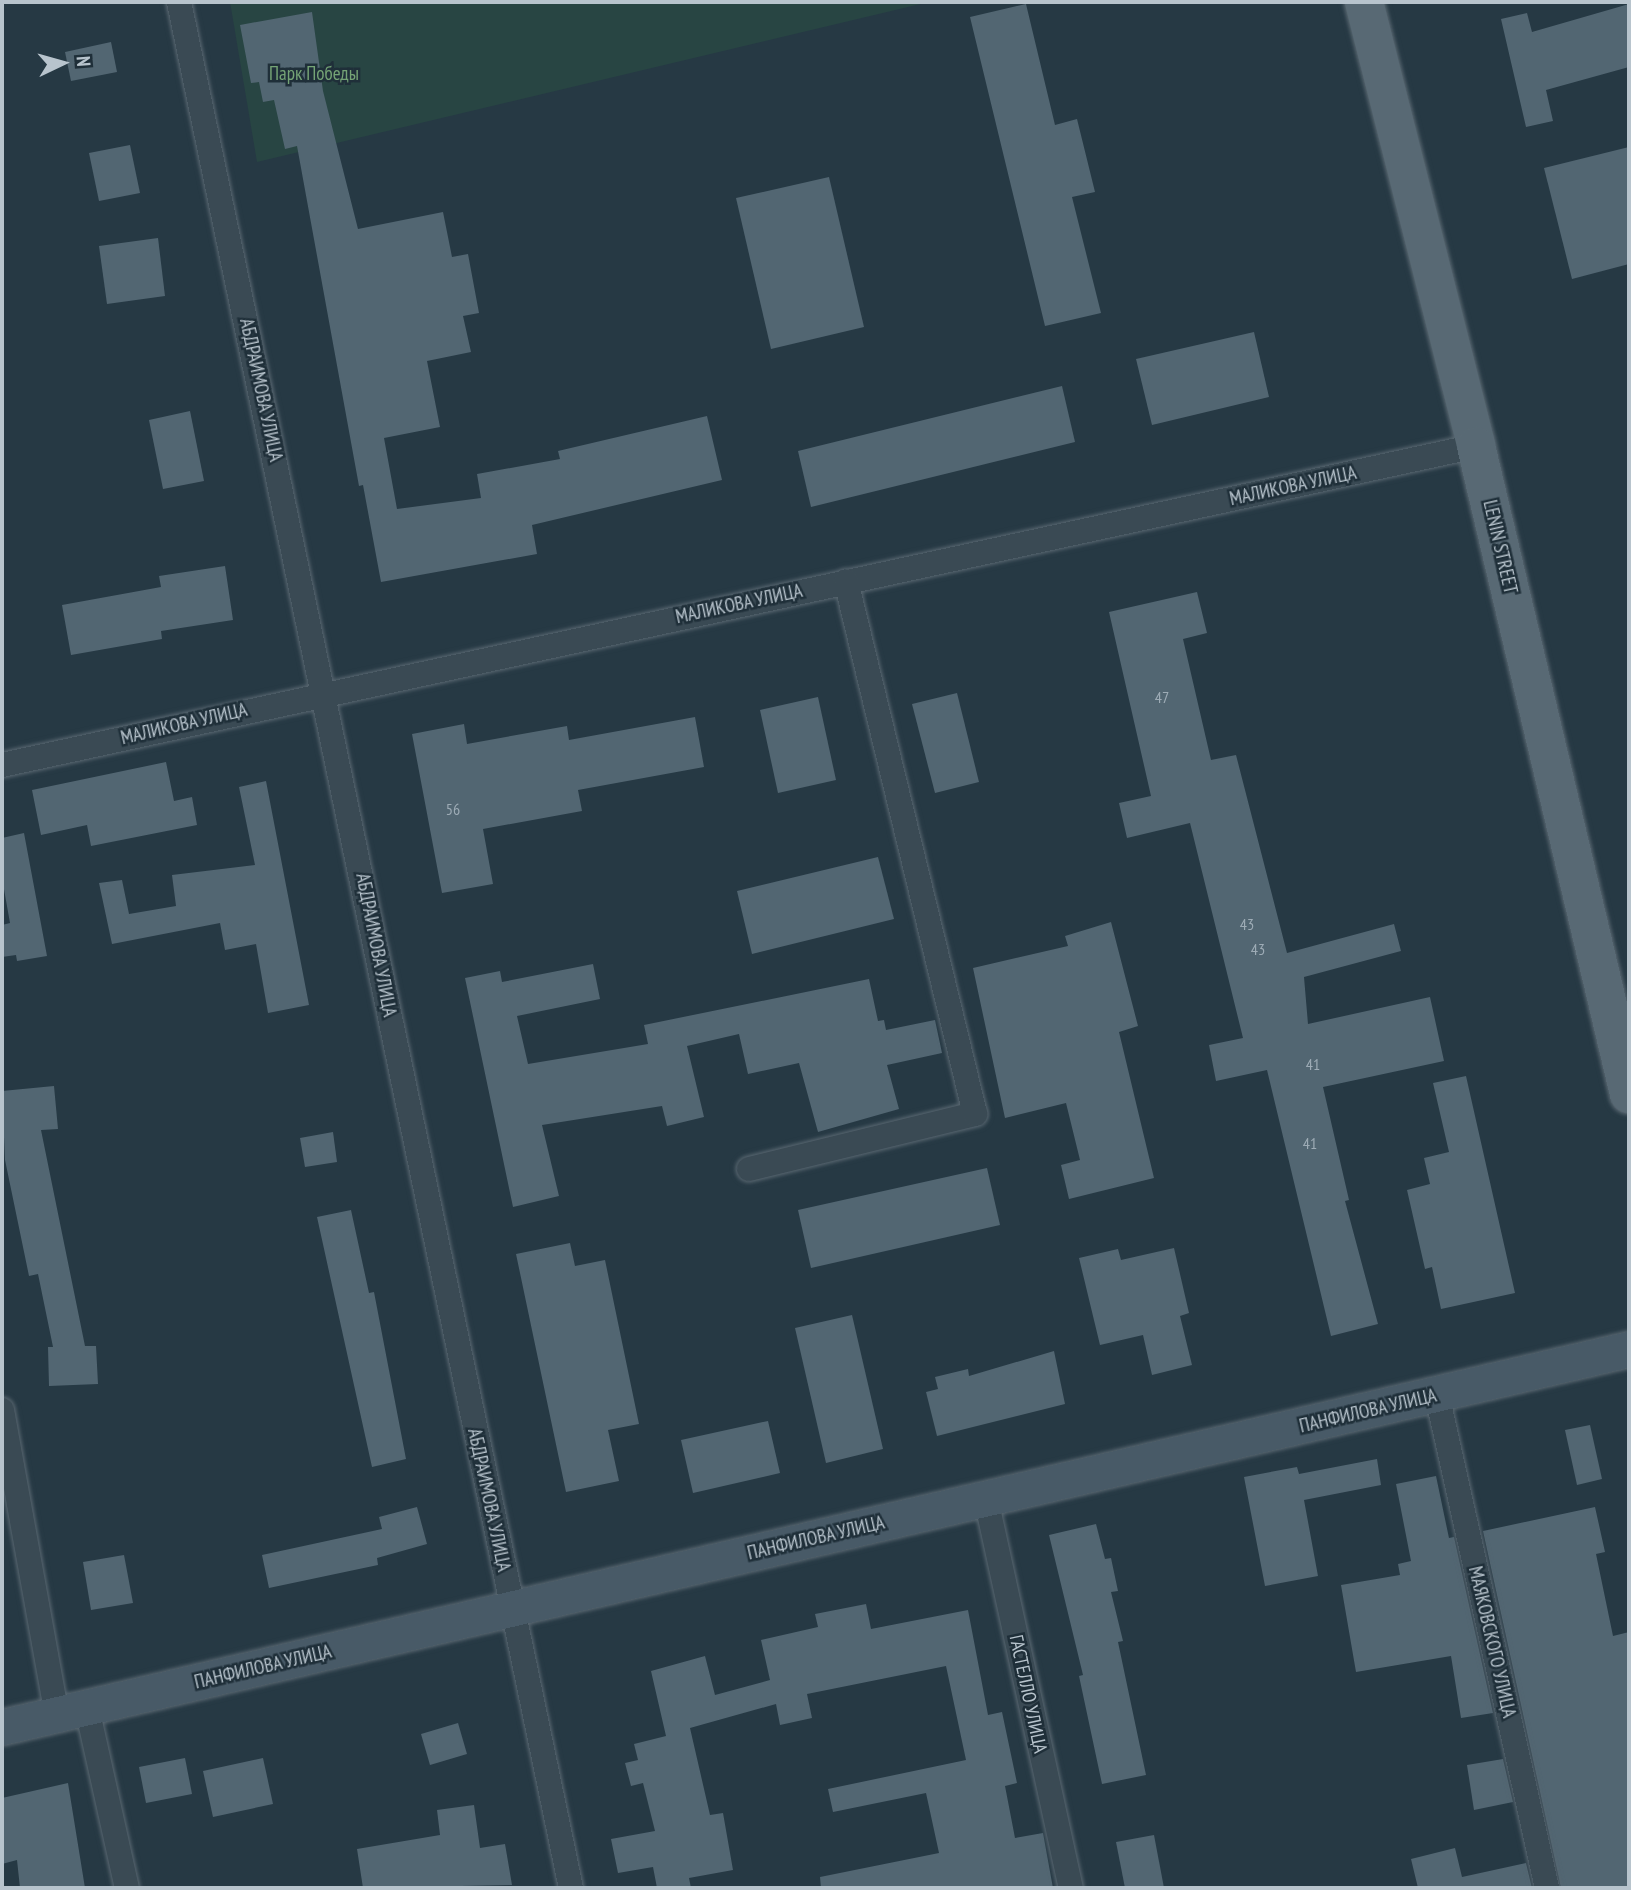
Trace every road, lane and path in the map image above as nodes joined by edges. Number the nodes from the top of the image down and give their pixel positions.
1 (179, 2) edge
2 (1364, 2) edge
3 (1476, 446) junction
4 (846, 581) junction
5 (325, 692) junction
6 (2, 765) edge
7 (1629, 1094) edge
8 (749, 1169) dead end
9 (1629, 1349) edge
10 (1437, 1395) junction
11 (2, 1410) edge
12 (986, 1499) junction
13 (512, 1609) junction
14 (72, 1711) junction
15 (2, 1727) edge
16 (127, 1888) edge
17 (571, 1888) edge
18 (1071, 1888) edge
19 (1547, 1888) edge

1 - 5 street, АБДРАИМОВА УЛИЦА
2 - 3 main road, LENIN STREET
3 - 4 street, МАЛИКОВА УЛИЦА
3 - 7 main road, LENIN STREET
4 - 5 street, МАЛИКОВА УЛИЦА
4 - 8 street
5 - 6 street, МАЛИКОВА УЛИЦА
5 - 13 street, АБДРАИМОВА УЛИЦА
9 - 10 street, ПАНФИЛОВА УЛИЦА
10 - 12 street, ПАНФИЛОВА УЛИЦА
10 - 19 street, МАЯКОВСКОГО УЛИЦА
11 - 14 street
12 - 13 street, ПАНФИЛОВА УЛИЦА
12 - 18 street, ГАСТЕЛЛО УЛИЦА
13 - 14 street, ПАНФИЛОВА УЛИЦА
13 - 17 street, АБДРАИМОВА УЛИЦА
14 - 15 street, ПАНФИЛОВА УЛИЦА
14 - 16 street

